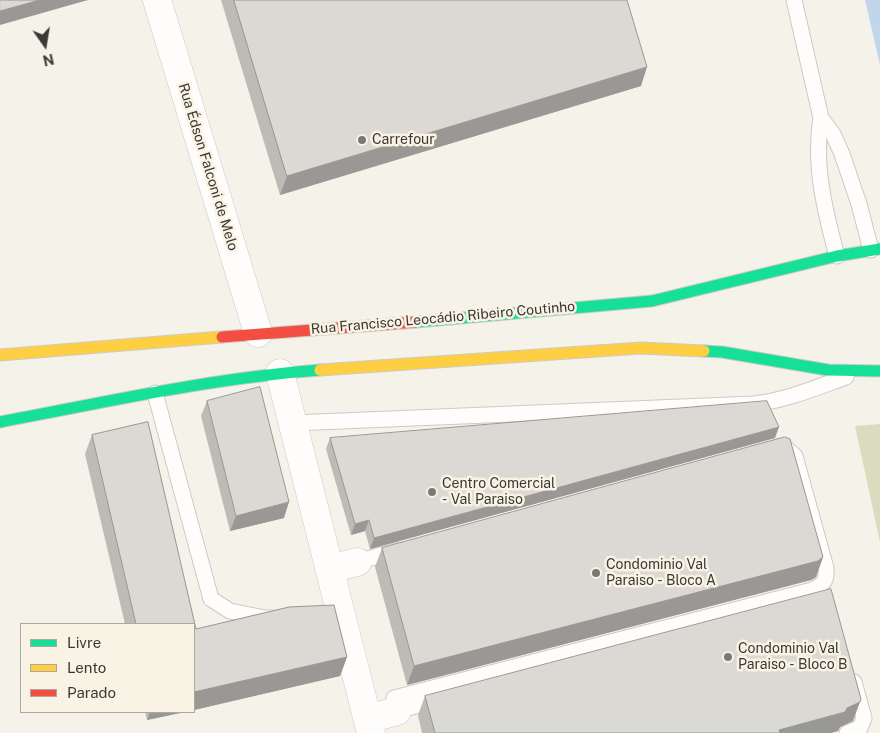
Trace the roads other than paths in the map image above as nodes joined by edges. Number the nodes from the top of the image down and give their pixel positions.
1 (157, 0) edge
2 (794, 0) edge
3 (821, 118) junction
4 (876, 249) edge
5 (837, 256) junction
6 (258, 333) junction
7 (0, 355) edge
8 (861, 371) junction
9 (880, 371) edge
10 (280, 373) junction
11 (155, 394) junction
12 (0, 422) edge
13 (292, 423) junction
14 (767, 449) edge
15 (414, 546) edge
16 (357, 562) joint
17 (330, 569) junction
18 (828, 599) edge
19 (284, 617) edge
20 (851, 670) edge
21 (396, 704) junction
22 (368, 719) edge
23 (847, 733) edge

1 - 6 street, Rua Édson Falconi de Melo
2 - 3 lane
3 - 4 lane
3 - 5 lane
4 - 5 main road, Rua Francisco Leocádio Ribeiro Coutinho
5 - 6 main road, Rua Francisco Leocádio Ribeiro Coutinho
6 - 7 main road, Rua Francisco Leocádio Ribeiro Coutinho
8 - 9 main road
8 - 10 main road
8 - 13 lane
10 - 11 main road
10 - 13 street
11 - 12 main road
11 - 19 lane
13 - 17 street
14 - 21 lane
15 - 16 lane
16 - 17 street
17 - 22 street
18 - 21 lane
20 - 23 lane
21 - 22 street

